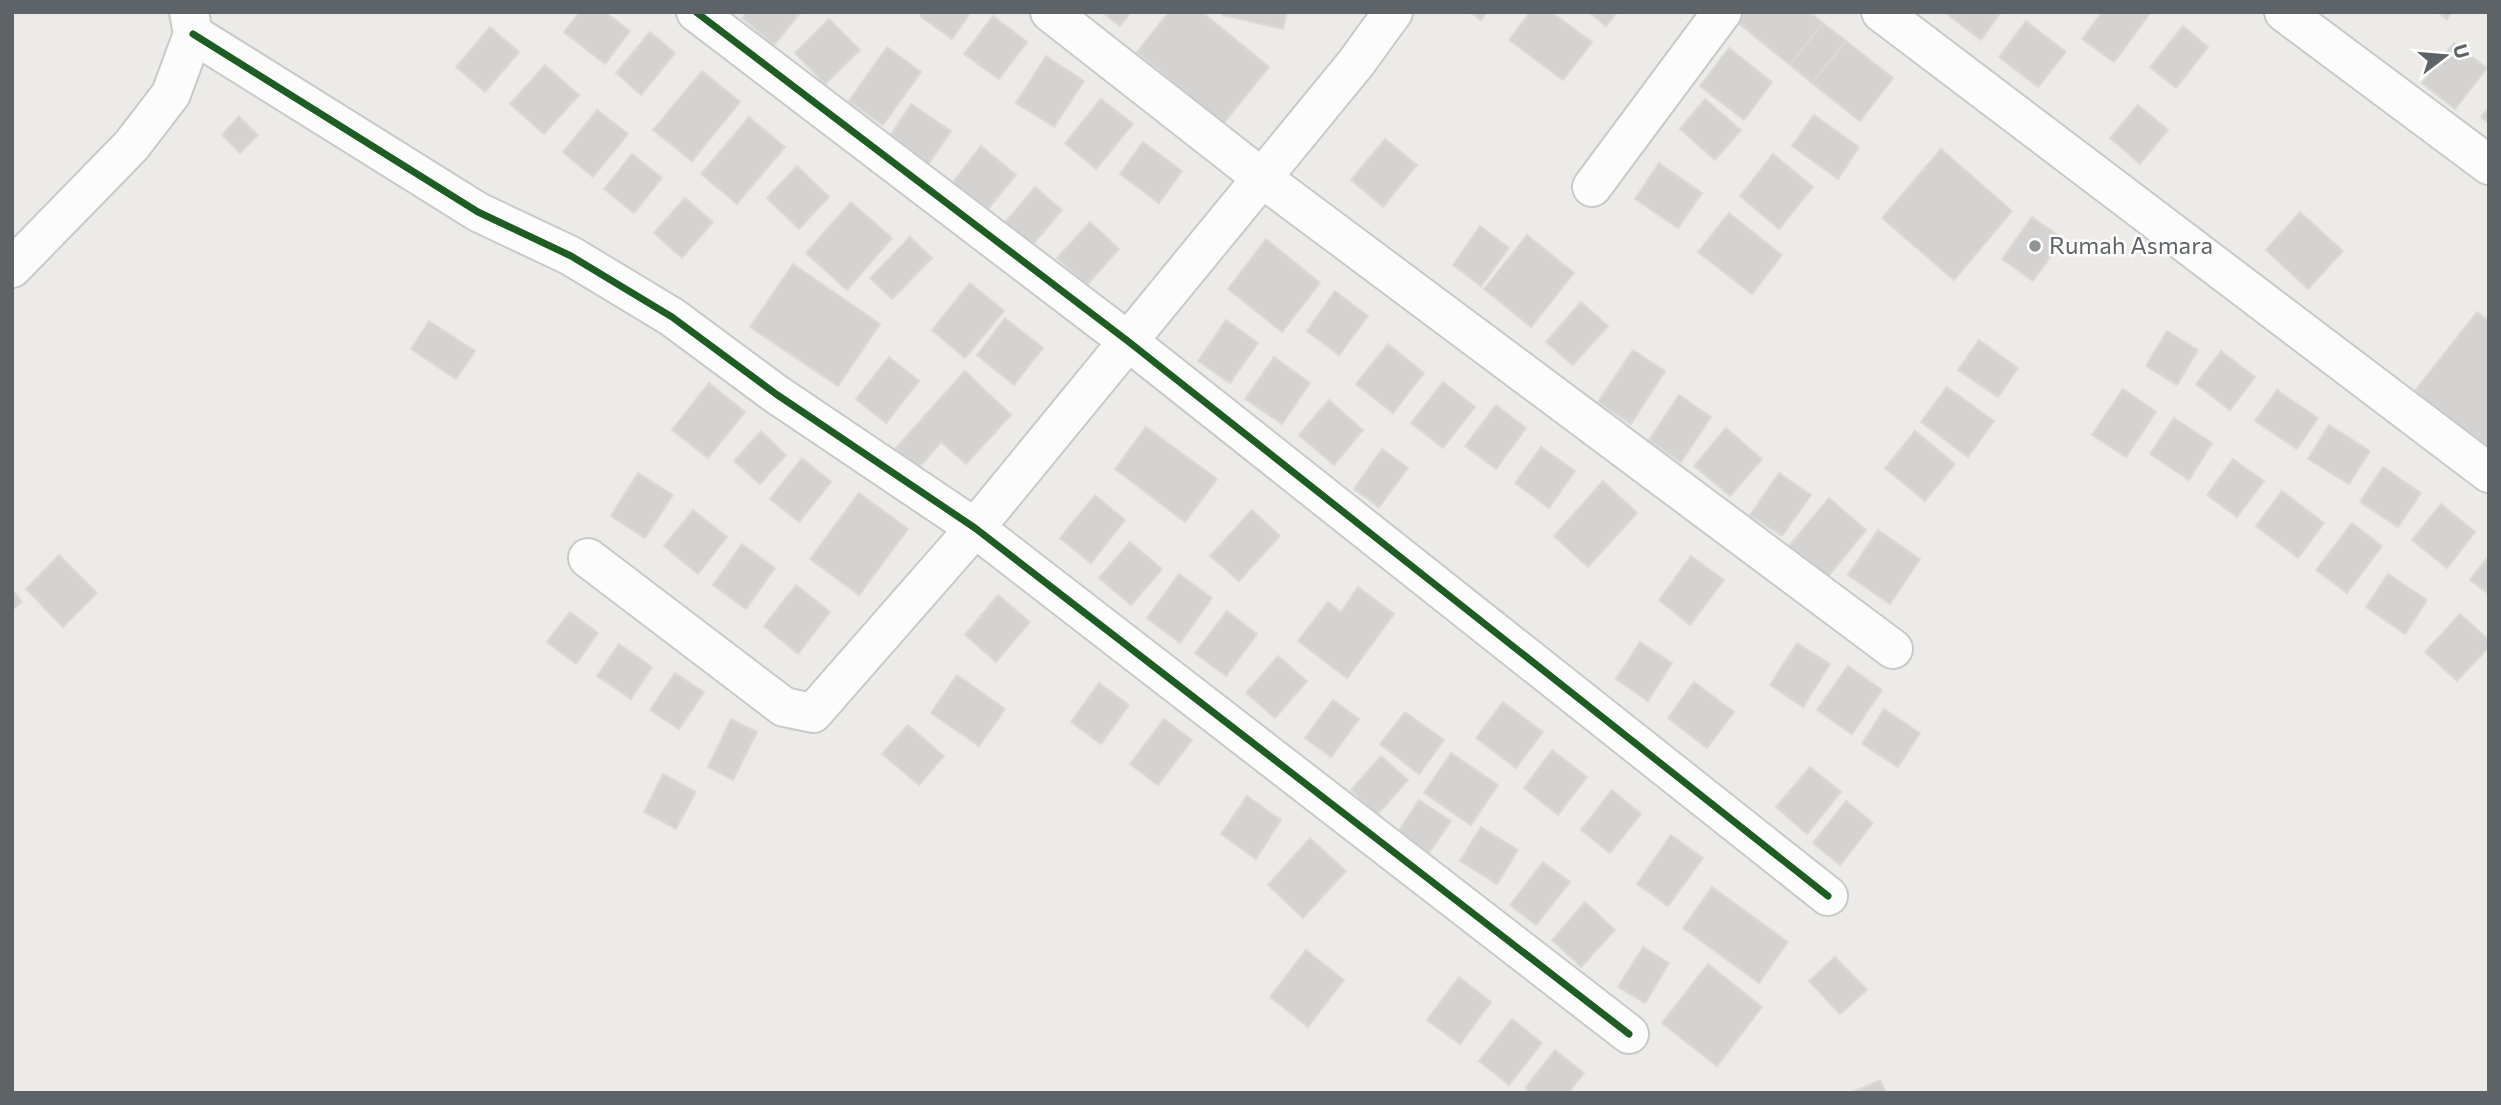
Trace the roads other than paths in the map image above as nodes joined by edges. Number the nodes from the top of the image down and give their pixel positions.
1 (696, 12) edge
2 (1050, 12) edge
3 (1393, 12) edge
4 (1722, 12) edge
5 (1881, 12) edge
6 (2284, 12) edge
7 (191, 23) edge
8 (2489, 165) edge
9 (1262, 178) junction
10 (1592, 187) dead end
11 (12, 268) edge
12 (1129, 342) junction
13 (2489, 473) edge
14 (975, 528) junction
15 (588, 558) dead end
16 (1893, 649) dead end
17 (1828, 897) dead end
18 (1629, 1034) dead end

1 - 12 street
2 - 9 street
3 - 9 street
4 - 10 street
5 - 13 street
6 - 8 street
7 - 11 street
7 - 14 street
9 - 12 street
9 - 16 street
12 - 14 street
12 - 17 street
14 - 15 street
14 - 18 street

